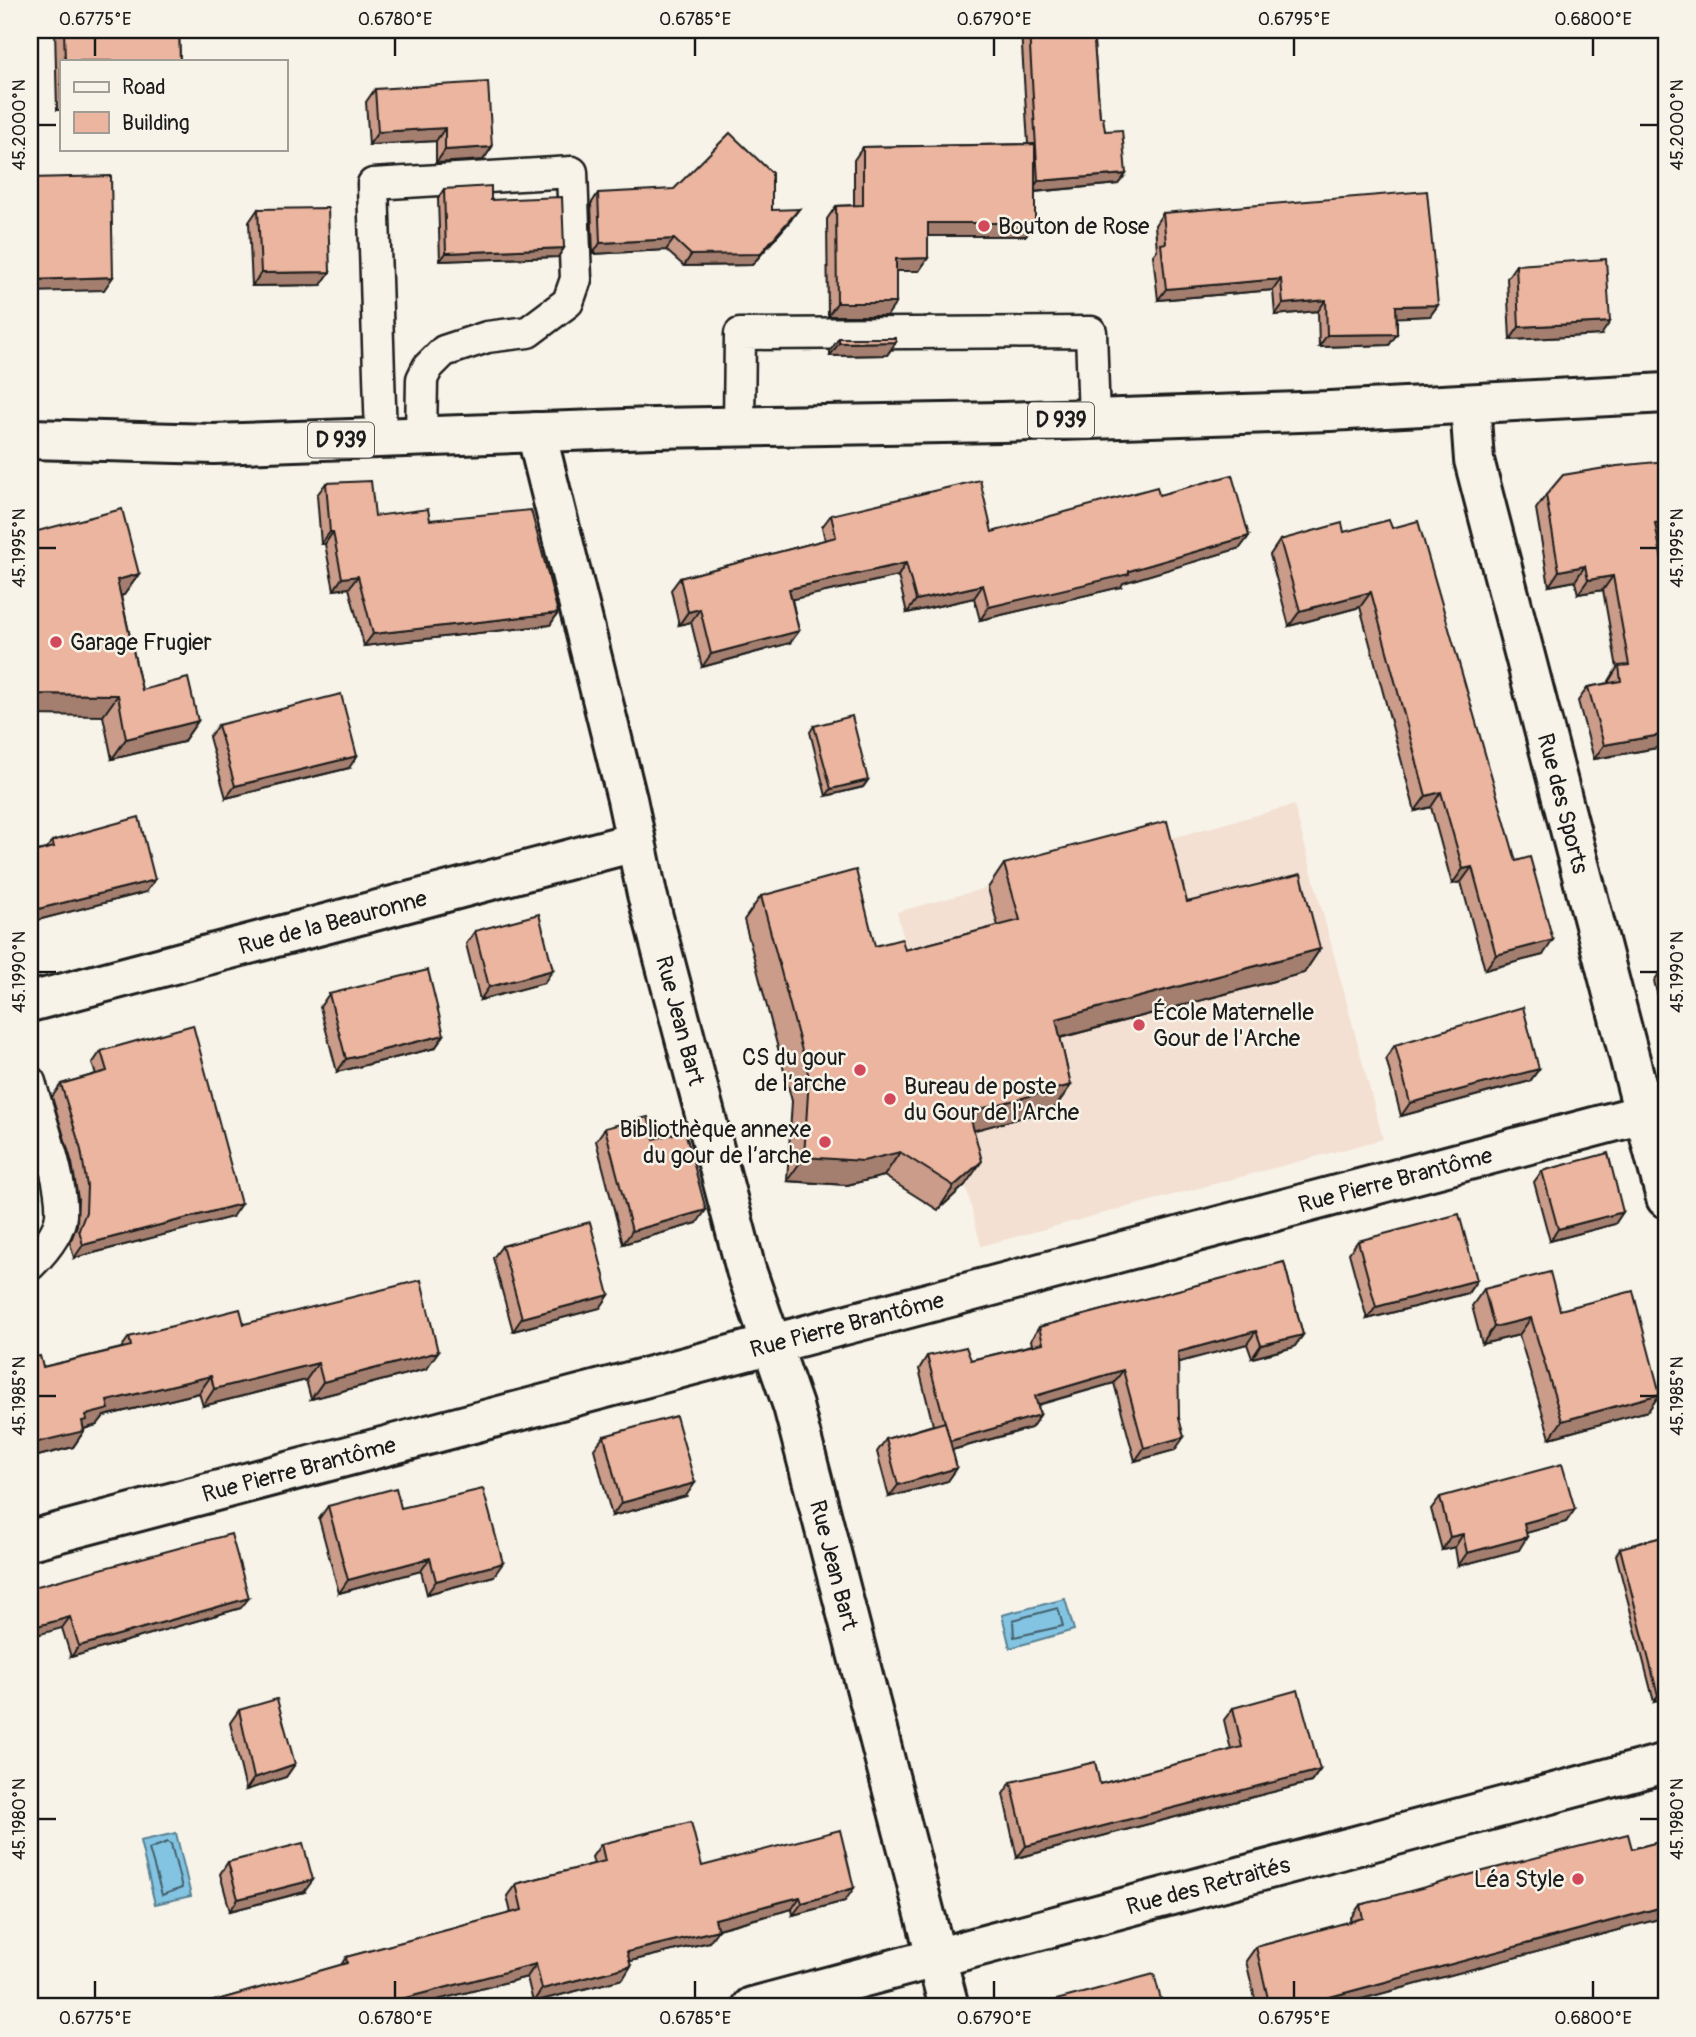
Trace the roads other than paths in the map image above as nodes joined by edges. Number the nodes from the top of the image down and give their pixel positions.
1 (1666, 393) edge
2 (1470, 405) junction
3 (1094, 419) junction
4 (739, 426) junction
5 (536, 432) junction
6 (421, 437) junction
7 (381, 438) junction
8 (30, 439) edge
9 (639, 857) junction
10 (30, 1002) edge
11 (30, 1082) edge
12 (1655, 1111) edge
13 (1666, 1198) edge
14 (30, 1265) edge
15 (769, 1345) junction
16 (30, 1540) edge
17 (1666, 1763) edge
18 (937, 1959) junction
19 (752, 2007) edge
20 (950, 2007) edge

1 - 2 street, D 939
2 - 3 street, D 939
2 - 12 street, Rue des Sports
3 - 4 street, D 939
3 - 4 lane
4 - 5 street, D 939
5 - 6 street, D 939
5 - 9 street, Rue Jean Bart
6 - 7 street, D 939
6 - 7 lane
7 - 8 street, D 939
9 - 10 street, Rue de la Beauronne
9 - 15 street, Rue Jean Bart
11 - 14 lane
12 - 13 street, Rue des Sports
12 - 15 street, Rue Pierre Brantôme
15 - 16 street, Rue Pierre Brantôme
15 - 18 street, Rue Jean Bart
17 - 18 street, Rue des Retraités
18 - 19 street, Rue des Retraités
18 - 20 street, Rue Jean Bart

